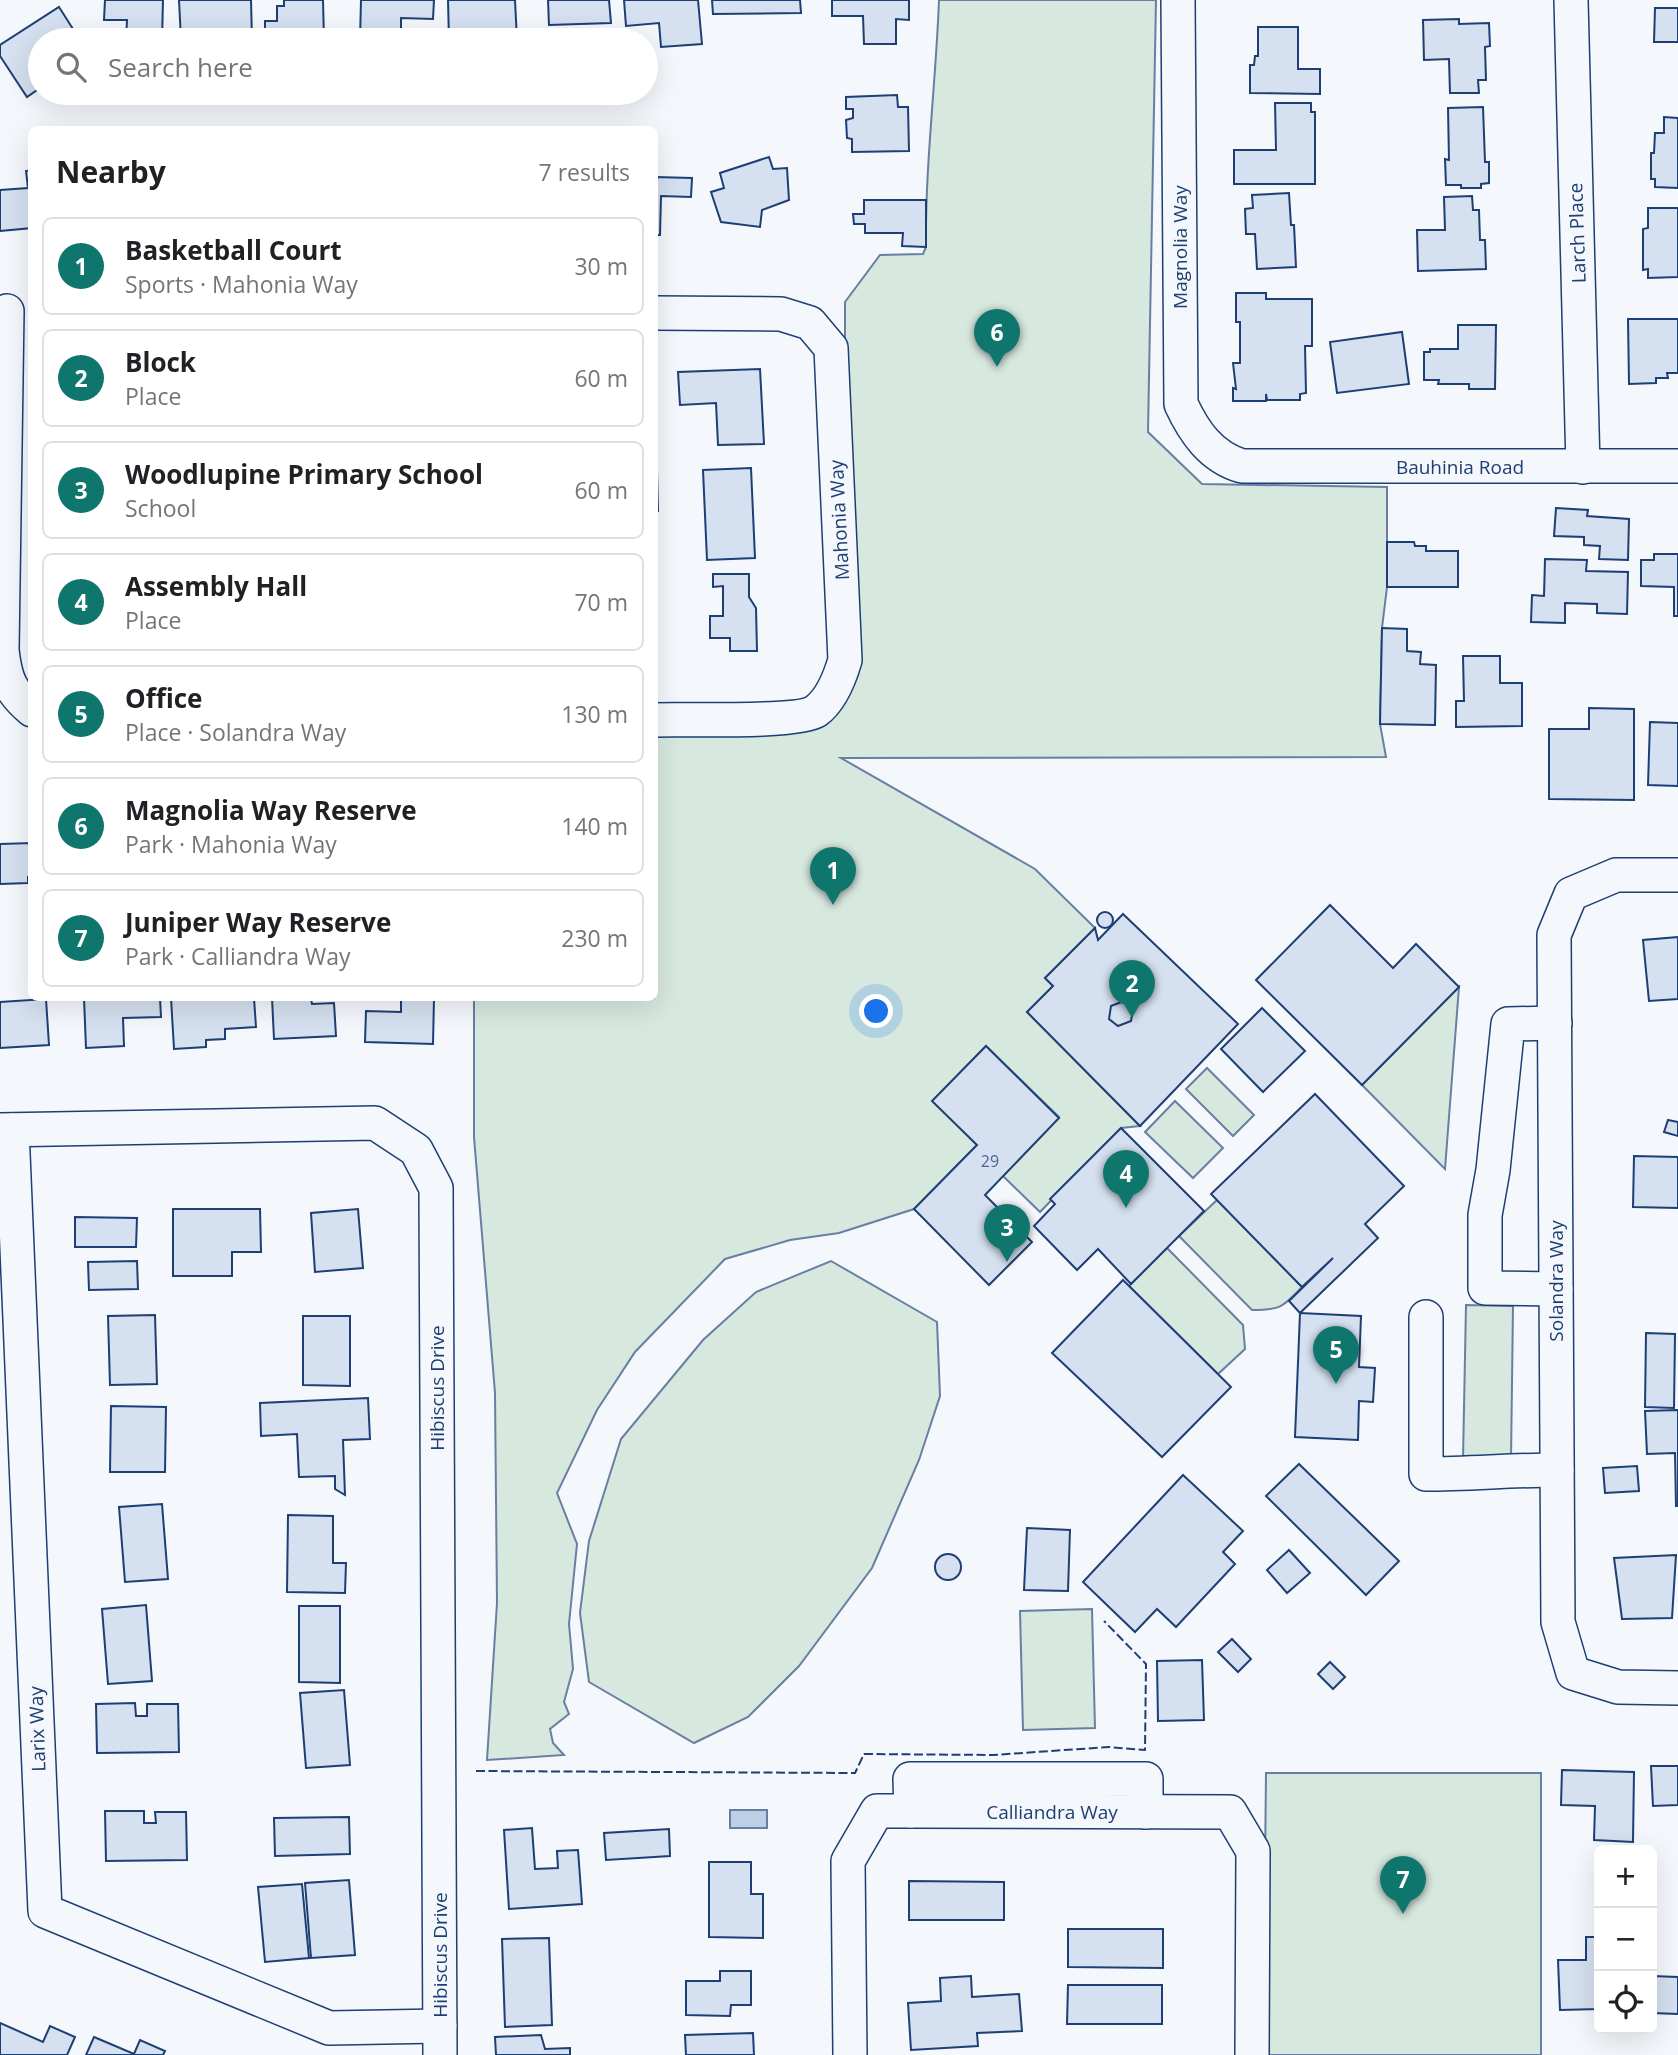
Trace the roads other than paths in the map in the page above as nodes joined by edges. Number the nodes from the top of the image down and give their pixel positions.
1 (1178, 0) edge
2 (1571, 0) edge
3 (13, 311) edge
4 (658, 313) edge
5 (1242, 466) joint
6 (1678, 466) edge
7 (1583, 467) junction
8 (28, 707) edge
9 (658, 720) edge
10 (1678, 875) edge
11 (1555, 1023) junction
12 (6, 1130) edge
13 (1556, 1289) junction
14 (1426, 1317) dead end
15 (1557, 1470) junction
16 (1678, 1688) edge
17 (440, 2040) edge
18 (850, 2055) edge
19 (1252, 2055) edge

1 - 5 street, Magnolia Way
2 - 7 street, Larch Place
3 - 8 street
4 - 9 street, Mahonia Way
5 - 7 street, Bauhinia Road
6 - 7 street, Bauhinia Road
10 - 11 street, Solandra Way
11 - 13 street, Solandra Way
11 - 13 street
12 - 17 street, Larix Way
12 - 17 street, Hibiscus Drive
13 - 15 street, Solandra Way
14 - 15 street
15 - 16 street, Solandra Way
18 - 19 street, Calliandra Way

